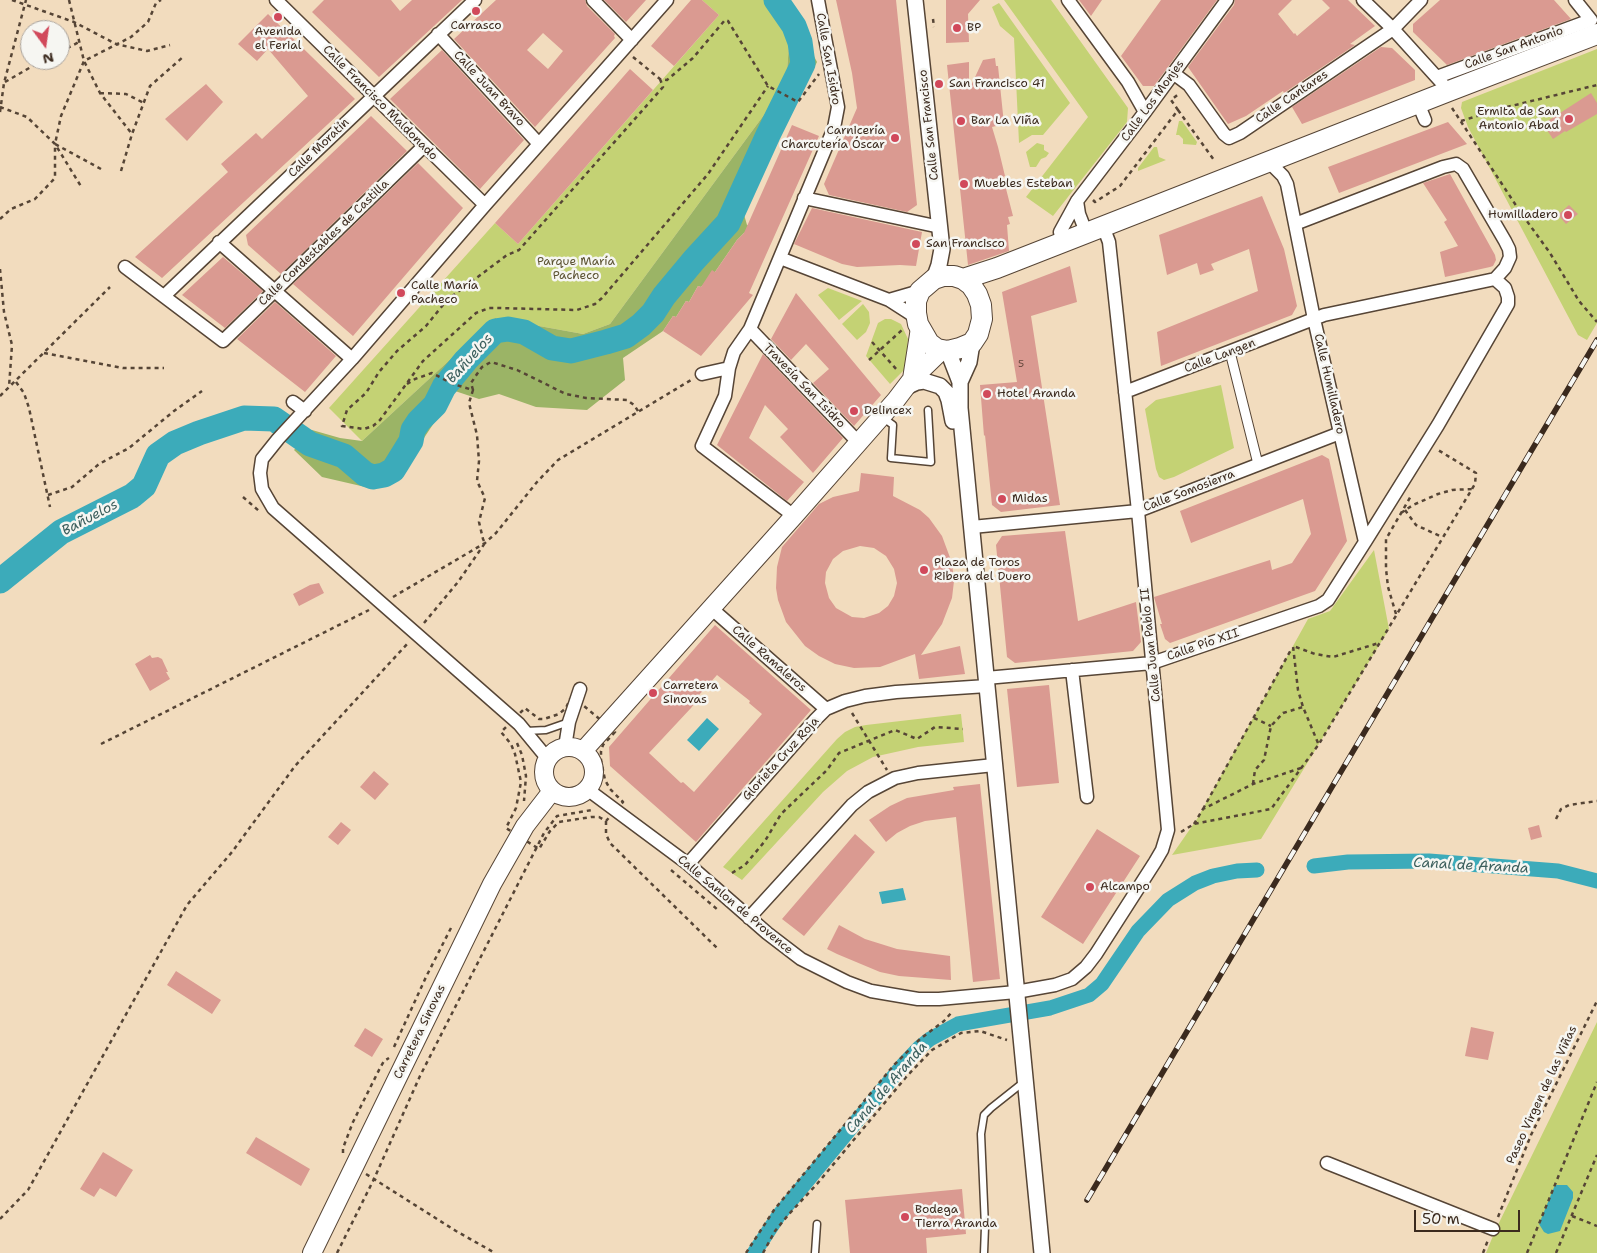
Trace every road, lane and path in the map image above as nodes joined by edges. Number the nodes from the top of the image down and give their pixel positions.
1 (12, 0) edge
2 (26, 0) edge
3 (69, 0) edge
4 (161, 0) edge
5 (475, 0) edge
6 (593, 0) edge
7 (667, 0) edge
8 (818, 0) edge
9 (915, 0) edge
10 (1068, 0) edge
11 (1226, 0) edge
12 (1363, 0) edge
13 (1421, 0) edge
14 (1575, 0) edge
15 (282, 2) edge
16 (25, 5) junction
17 (74, 22) junction
18 (1594, 27) edge
19 (1393, 29) junction
20 (438, 34) junction
21 (632, 40) junction
22 (79, 42) junction
23 (116, 44) junction
24 (170, 45) dead end
25 (70, 47) edge
26 (623, 49) junction
27 (183, 57) dead end
28 (829, 60) junction
29 (84, 61) junction
30 (26, 70) edge
31 (1173, 73) junction
32 (660, 78) junction
33 (4, 83) junction
34 (1597, 85) edge
35 (768, 86) junction
36 (1443, 87) junction
37 (1186, 88) dead end
38 (100, 93) junction
39 (374, 95) junction
40 (144, 103) junction
41 (0, 107) edge
42 (1178, 110) junction
43 (0, 112) edge
44 (1145, 112) junction
45 (1461, 121) junction
46 (132, 134) junction
47 (55, 144) junction
48 (539, 144) junction
49 (424, 146) junction
50 (1214, 160) dead end
51 (1268, 161) junction
52 (102, 169) dead end
53 (121, 171) dead end
54 (82, 188) dead end
55 (804, 198) junction
56 (1091, 198) dead end
57 (1077, 201) junction
58 (485, 205) junction
59 (0, 220) edge
60 (1295, 224) junction
61 (940, 227) junction
62 (1094, 229) junction
63 (1062, 241) junction
64 (219, 242) junction
65 (942, 250) junction
66 (780, 258) junction
67 (125, 267) dead end
68 (997, 268) junction
69 (0, 269) edge
70 (958, 278) junction
71 (1495, 279) junction
72 (927, 285) junction
73 (110, 287) dead end
74 (274, 291) junction
75 (164, 296) junction
76 (978, 298) junction
77 (889, 300) junction
78 (1314, 319) junction
79 (1597, 322) edge
80 (918, 323) junction
81 (750, 329) junction
82 (872, 342) dead end
83 (972, 343) junction
84 (879, 350) junction
85 (945, 350) junction
86 (1230, 352) junction
87 (44, 354) junction
88 (352, 359) junction
89 (869, 360) dead end
90 (164, 368) dead end
91 (728, 368) junction
92 (699, 375) joint
93 (16, 382) junction
94 (960, 382) junction
95 (909, 383) junction
96 (406, 384) junction
97 (9, 388) junction
98 (473, 390) junction
99 (202, 391) dead end
100 (1125, 392) junction
101 (0, 396) edge
102 (293, 402) dead end
103 (928, 410) dead end
104 (638, 412) junction
105 (303, 414) junction
106 (881, 416) junction
107 (1340, 433) junction
108 (858, 442) junction
109 (963, 445) junction
110 (1434, 457) dead end
111 (1258, 464) junction
112 (1472, 488) junction
113 (1415, 490) dead end
114 (48, 496) junction
115 (243, 497) dead end
116 (50, 507) dead end
117 (1405, 510) junction
118 (1138, 511) junction
119 (263, 514) dead end
120 (1401, 514) junction
121 (794, 516) junction
122 (972, 527) junction
123 (1442, 538) junction
124 (1365, 542) junction
125 (486, 543) junction
126 (363, 603) dead end
127 (376, 606) junction
128 (712, 609) junction
129 (1396, 614) junction
130 (402, 637) dead end
131 (413, 638) junction
132 (1381, 642) junction
133 (1293, 646) junction
134 (1152, 663) junction
135 (1072, 670) junction
136 (986, 682) junction
137 (580, 689) dead end
138 (576, 702) junction
139 (1303, 707) junction
140 (849, 708) dead end
141 (826, 709) junction
142 (1253, 717) junction
143 (500, 722) dead end
144 (569, 722) junction
145 (510, 724) junction
146 (607, 725) junction
147 (1270, 726) junction
148 (963, 729) dead end
149 (510, 732) dead end
150 (526, 732) junction
151 (513, 737) dead end
152 (869, 740) junction
153 (101, 744) dead end
154 (1319, 744) junction
155 (565, 747) junction
156 (583, 751) junction
157 (548, 758) junction
158 (1304, 765) junction
159 (994, 766) junction
160 (891, 780) junction
161 (1253, 784) junction
162 (587, 789) junction
163 (552, 791) junction
164 (1087, 797) dead end
165 (1597, 801) edge
166 (523, 806) dead end
167 (1202, 809) junction
168 (597, 811) dead end
169 (612, 816) junction
170 (1556, 819) dead end
171 (606, 821) junction
172 (521, 833) junction
173 (540, 840) junction
174 (536, 847) junction
175 (688, 864) junction
176 (732, 873) dead end
177 (749, 918) junction
178 (718, 950) dead end
179 (964, 998) junction
180 (1016, 999) junction
181 (1597, 1001) edge
182 (1022, 1049) junction
183 (410, 1054) junction
184 (1025, 1081) junction
185 (1597, 1082) edge
186 (1597, 1155) edge
187 (348, 1163) junction
188 (1327, 1163) dead end
189 (374, 1180) junction
190 (1572, 1216) junction
191 (0, 1219) edge
192 (818, 1224) dead end
193 (1597, 1226) edge
194 (1493, 1229) junction
195 (312, 1253) edge
196 (338, 1253) edge
197 (495, 1253) edge
198 (746, 1253) edge
199 (763, 1253) edge
200 (815, 1253) edge
201 (984, 1253) edge
202 (1042, 1253) edge
203 (1483, 1253) edge
204 (1527, 1253) edge
205 (1556, 1253) edge

1 - 16 path
2 - 16 path
3 - 17 path
4 - 23 path
5 - 20 street, Calle Moratín
6 - 21 street
7 - 21 street
8 - 28 street, Calle San Isidro
9 - 61 street, Calle San Francisco
10 - 44 street
11 - 31 street, Calle Los Monjes
12 - 19 street
13 - 19 street, Calle Cantares
14 - 18 street
15 - 39 street, Calle Francisco Maldonado
16 - 17 path
16 - 33 path
17 - 22 path
17 - 23 path
18 - 36 main road
19 - 31 street, Calle Cantares
19 - 36 street
20 - 39 street, Calle Moratín
20 - 48 street, Calle Juan Bravo
21 - 26 street
22 - 25 path
22 - 29 path
23 - 24 path
23 - 29 path
26 - 32 path
26 - 48 street
27 - 40 path
28 - 35 path
28 - 55 street, Calle San Isidro
29 - 38 path
29 - 47 path
30 - 33 path
31 - 44 street, Calle Los Monjes
32 - 35 path
32 - 96 path
33 - 41 path
34 - 45 path
35 - 96 path
36 - 45 path
36 - 51 main road
37 - 42 path
38 - 40 path
38 - 46 path
39 - 49 street, Calle Francisco Maldonado
39 - 64 street, Calle Moratín
40 - 46 path
41 - 43 path
41 - 47 path
42 - 50 path
42 - 56 path
44 - 57 street, Calle Los Monjes
45 - 79 path
46 - 53 path
47 - 52 path
47 - 54 path
47 - 59 path
48 - 58 street
49 - 58 street, Calle Francisco Maldonado
49 - 74 street, Calle Condestables de Castilla
51 - 60 street, Calle Humilladero
51 - 62 main road
55 - 61 street
55 - 66 street, Calle San Isidro
57 - 62 street
57 - 63 street, Calle Los Monjes
58 - 88 street
60 - 71 street
60 - 78 street, Calle Humilladero
61 - 65 street, Calle San Francisco
62 - 63 main road
62 - 100 street, Calle Juan Pablo II
63 - 68 main road
64 - 74 street
64 - 75 street, Calle Moratín
65 - 70 street, Calle San Francisco
65 - 72 street, Calle San Francisco
66 - 77 street
66 - 81 street, Calle San Isidro
67 - 75 street
68 - 70 main road
68 - 76 main road
69 - 97 path
70 - 72 main road
70 - 76 main road
71 - 78 street, Calle Langen
71 - 124 street
72 - 77 street
72 - 80 main road
73 - 87 path
74 - 75 street, Calle Condestables de Castilla
74 - 88 street
76 - 83 main road
77 - 80 street
78 - 86 street, Calle Langen
78 - 107 street, Calle Humilladero
80 - 84 path
80 - 85 main road
80 - 95 main road
81 - 91 street, Calle San Isidro
81 - 108 street, Travesía San Isidro
82 - 84 path
83 - 85 main road
83 - 94 street
84 - 89 path
84 - 95 path
85 - 94 street
85 - 95 main road
86 - 100 street, Calle Langen
86 - 111 street
87 - 90 path
87 - 93 path
88 - 105 street
91 - 92 street
91 - 121 street, Calle San Isidro
92 - 104 path
93 - 97 path
93 - 114 path
94 - 109 street
95 - 106 main road
95 - 109 street
96 - 98 path
97 - 101 path
98 - 104 path
98 - 125 path
99 - 114 path
100 - 118 street, Calle Juan Pablo II
102 - 105 street
103 - 106 lane
104 - 125 path
105 - 127 street
106 - 108 main road
107 - 111 street, Calle Somosierra
107 - 124 street, Calle Humilladero
108 - 121 main road
109 - 122 street
110 - 112 path
111 - 118 street, Calle Somosierra
112 - 117 path
112 - 123 path
113 - 120 path
114 - 116 path
115 - 119 path
117 - 120 path
117 - 123 path
118 - 122 street, Calle Somosierra
118 - 134 street, Calle Juan Pablo II
120 - 129 path
121 - 128 main road
122 - 136 street
123 - 129 path
124 - 134 street, Calle Pío XII
125 - 127 path
125 - 131 path
126 - 127 path
127 - 131 street
127 - 153 path
128 - 141 street, Calle Ramaleros
128 - 146 main road
129 - 132 path
130 - 131 path
131 - 145 street
131 - 191 path
132 - 133 path
132 - 154 path
133 - 139 path
133 - 142 path
134 - 135 street, Calle Pío XII
134 - 180 street, Calle Juan Pablo II
135 - 136 street, Calle Pío XII
135 - 164 street
136 - 141 street, Glorieta Cruz Roja
136 - 159 street
137 - 138 street
138 - 144 street
138 - 145 path
138 - 146 path
139 - 147 path
139 - 154 path
140 - 152 path
141 - 175 street, Glorieta Cruz Roja
142 - 147 path
142 - 167 path
143 - 145 path
144 - 150 lane
144 - 155 street
145 - 149 path
145 - 150 street
145 - 172 path
146 - 156 main road
146 - 169 path
147 - 161 path
148 - 152 path
150 - 157 street
151 - 166 path
152 - 160 path
152 - 176 path
154 - 158 path
155 - 156 main road
155 - 157 main road
156 - 162 main road
157 - 163 main road
158 - 161 path
158 - 167 path
159 - 160 street
159 - 180 street
160 - 177 street
161 - 167 path
162 - 163 main road
162 - 169 street, Calle Sanlon de Provence
163 - 172 main road, Carretera Sinovas
165 - 170 path
168 - 173 path
169 - 171 path
169 - 175 street, Calle Sanlon de Provence
171 - 174 path
171 - 178 path
172 - 173 path
172 - 174 path
172 - 183 main road, Carretera Sinovas
173 - 174 path
174 - 189 path
175 - 177 street, Calle Sanlon de Provence
177 - 179 street, Calle Sanlon de Provence
179 - 180 street, Calle Sanlon de Provence
179 - 198 path
180 - 182 street
181 - 194 path, Paseo Virgen de las Viñas
182 - 184 street
182 - 199 path
183 - 187 main road, Carretera Sinovas
183 - 187 path
184 - 201 lane
184 - 202 street
185 - 204 path
186 - 190 path
187 - 189 path
187 - 195 main road, Carretera Sinovas
188 - 194 street
189 - 196 path
189 - 197 path
190 - 193 path
190 - 205 path
192 - 200 lane
194 - 203 path, Paseo Virgen de las Viñas

